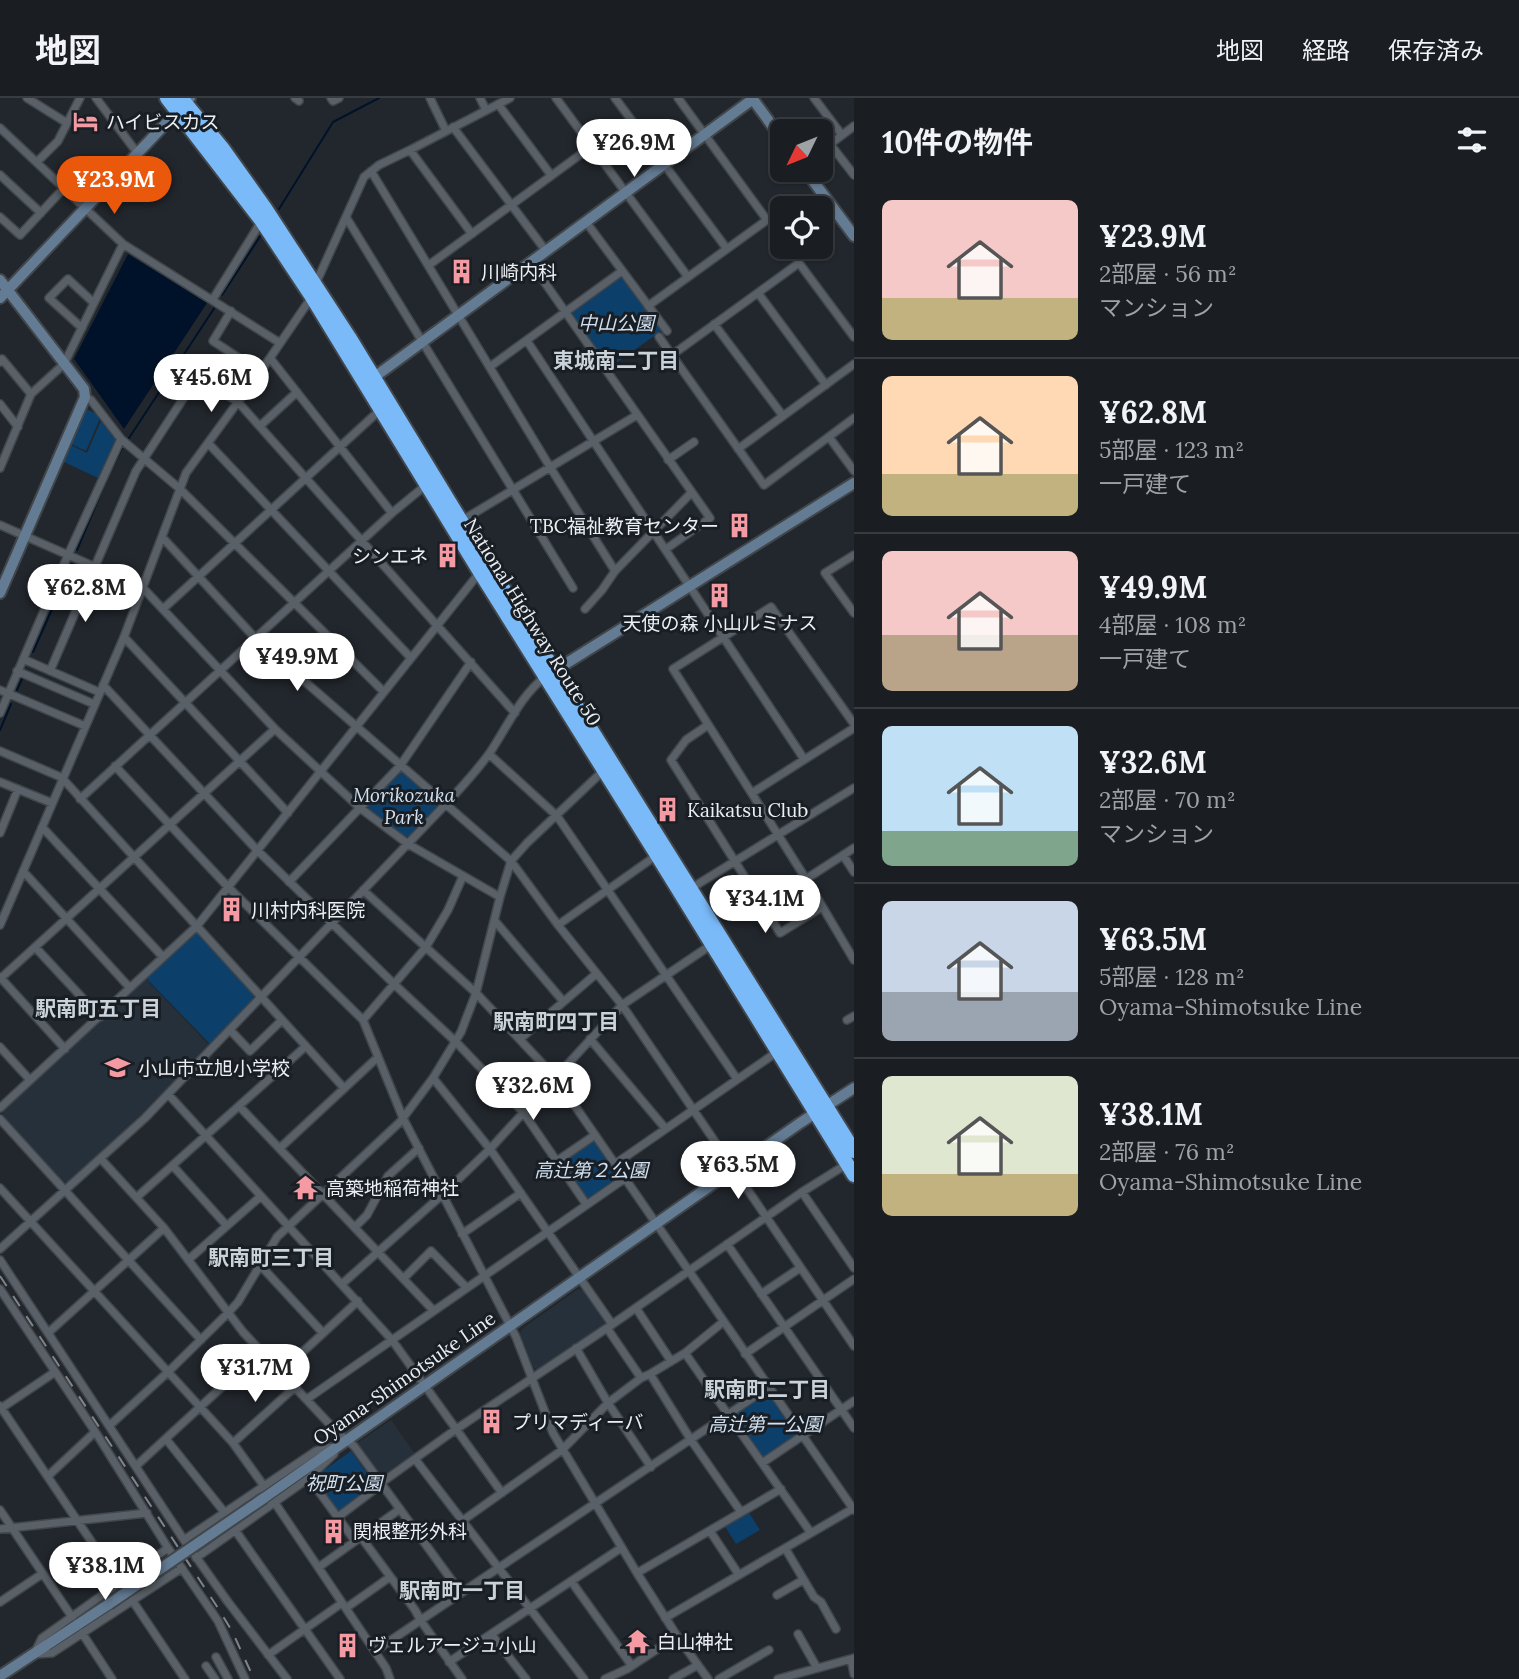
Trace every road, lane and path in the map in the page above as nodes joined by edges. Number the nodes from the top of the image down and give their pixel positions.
1 (27, 98) edge
2 (80, 98) edge
3 (96, 98) edge
4 (167, 98) edge
5 (331, 98) edge
6 (339, 98) edge
7 (430, 98) edge
8 (480, 98) edge
9 (510, 98) edge
10 (556, 98) edge
11 (615, 98) edge
12 (678, 98) edge
13 (814, 98) edge
14 (753, 99) edge
15 (184, 103) edge
16 (498, 104) junction
17 (486, 110) junction
18 (770, 122) edge
19 (67, 123) junction
20 (854, 126) edge
21 (0, 128) edge
22 (450, 129) junction
23 (705, 135) junction
24 (842, 135) junction
25 (833, 142) edge
26 (592, 146) junction
27 (833, 148) edge
28 (410, 150) junction
29 (138, 154) junction
30 (37, 162) junction
31 (665, 164) junction
32 (372, 171) junction
33 (0, 175) edge
34 (551, 175) junction
35 (854, 175) edge
36 (814, 182) edge
37 (64, 188) junction
38 (626, 193) junction
39 (511, 205) junction
40 (86, 209) junction
41 (41, 213) junction
42 (0, 217) edge
43 (346, 218) junction
44 (261, 220) junction
45 (586, 222) junction
46 (472, 234) junction
47 (854, 235) edge
48 (124, 244) junction
49 (727, 248) junction
50 (546, 251) junction
51 (530, 262) junction
52 (429, 265) junction
53 (622, 271) junction
54 (688, 277) junction
55 (0, 280) edge
56 (314, 290) junction
57 (758, 293) junction
58 (4, 294) edge
59 (213, 299) junction
60 (94, 303) junction
61 (648, 306) junction
62 (231, 311) junction
63 (564, 312) junction
64 (459, 315) junction
65 (714, 324) junction
66 (82, 328) junction
67 (667, 331) dead end
68 (659, 337) dead end
69 (854, 337) edge
70 (422, 341) junction
71 (527, 341) junction
72 (280, 342) junction
73 (672, 355) junction
74 (270, 358) junction
75 (0, 362) edge
76 (64, 364) junction
77 (854, 364) edge
78 (491, 366) junction
79 (260, 372) junction
80 (370, 381) junction
81 (825, 385) junction
82 (297, 392) junction
83 (32, 394) junction
84 (85, 397) junction
85 (238, 402) junction
86 (0, 404) edge
87 (380, 410) junction
88 (637, 415) junction
89 (783, 416) junction
90 (854, 418) edge
91 (260, 426) junction
92 (18, 427) junction
93 (829, 437) junction
94 (121, 439) junction
95 (594, 441) junction
96 (694, 442) dead end
97 (208, 443) junction
98 (341, 447) junction
99 (738, 449) junction
100 (145, 459) junction
101 (668, 460) junction
102 (550, 467) junction
103 (0, 468) edge
104 (854, 471) edge
105 (306, 478) junction
106 (854, 484) edge
107 (426, 485) junction
108 (180, 489) junction
109 (512, 490) junction
110 (691, 493) junction
111 (271, 510) junction
112 (392, 513) junction
113 (461, 521) junction
114 (0, 526) edge
115 (654, 531) junction
116 (24, 536) junction
117 (162, 537) junction
118 (362, 541) junction
119 (234, 543) junction
120 (666, 549) junction
121 (68, 555) junction
122 (854, 555) edge
123 (95, 567) junction
124 (615, 571) junction
125 (480, 572) junction
126 (328, 573) junction
127 (198, 577) junction
128 (690, 587) junction
129 (143, 588) junction
130 (573, 588) dead end
131 (0, 593) edge
132 (295, 603) junction
133 (163, 609) junction
134 (586, 609) dead end
135 (854, 613) edge
136 (438, 625) junction
137 (124, 637) junction
138 (723, 637) junction
139 (256, 639) junction
140 (411, 659) junction
141 (23, 660) junction
142 (471, 663) junction
143 (220, 670) junction
144 (18, 671) junction
145 (50, 671) junction
146 (550, 674) junction
147 (101, 689) junction
148 (0, 690) edge
149 (384, 692) junction
150 (8, 694) junction
151 (186, 702) junction
152 (94, 704) junction
153 (0, 713) edge
154 (515, 713) junction
155 (709, 725) junction
156 (85, 726) junction
157 (854, 726) edge
158 (356, 727) junction
159 (275, 729) junction
160 (149, 736) junction
161 (0, 751) edge
162 (489, 754) junction
163 (804, 759) junction
164 (239, 761) junction
165 (115, 766) junction
166 (400, 766) junction
167 (320, 771) junction
168 (603, 771) junction
169 (63, 779) junction
170 (0, 782) edge
171 (854, 788) edge
172 (18, 789) junction
173 (752, 793) junction
174 (204, 794) junction
175 (80, 799) junction
176 (52, 803) junction
177 (445, 805) junction
178 (360, 808) junction
179 (288, 813) junction
180 (557, 816) junction
181 (170, 825) junction
182 (42, 827) junction
183 (0, 833) edge
184 (779, 835) junction
185 (408, 844) junction
186 (854, 848) edge
187 (257, 850) junction
188 (657, 855) junction
189 (843, 855) junction
190 (134, 857) junction
191 (511, 861) junction
192 (735, 862) junction
193 (23, 871) junction
194 (854, 872) edge
195 (463, 876) junction
196 (806, 879) junction
197 (289, 882) junction
198 (228, 887) junction
199 (99, 888) junction
200 (363, 890) junction
201 (690, 890) junction
202 (608, 891) junction
203 (500, 897) junction
204 (822, 907) junction
205 (3, 912) edge
206 (66, 918) junction
207 (495, 922) junction
208 (331, 924) junction
209 (0, 925) edge
210 (558, 925) junction
211 (197, 926) junction
212 (712, 944) junction
213 (35, 947) junction
214 (426, 947) junction
215 (163, 957) junction
216 (300, 957) junction
217 (854, 960) edge
218 (596, 974) junction
219 (0, 977) edge
220 (666, 977) junction
221 (394, 984) junction
222 (130, 989) junction
223 (476, 993) junction
224 (261, 997) junction
225 (563, 1001) junction
226 (622, 1005) junction
227 (100, 1017) junction
228 (282, 1020) junction
229 (363, 1020) junction
230 (230, 1030) junction
231 (520, 1039) junction
232 (590, 1039) junction
233 (456, 1042) junction
234 (306, 1046) junction
235 (0, 1047) edge
236 (65, 1049) junction
237 (776, 1052) junction
238 (378, 1057) junction
239 (433, 1077) junction
240 (555, 1077) junction
241 (737, 1079) junction
242 (30, 1080) junction
243 (344, 1088) junction
244 (854, 1088) edge
245 (168, 1094) junction
246 (240, 1107) junction
247 (0, 1108) edge
248 (692, 1109) junction
249 (821, 1109) junction
250 (523, 1112) junction
251 (403, 1118) junction
252 (0, 1119) edge
253 (665, 1128) junction
254 (595, 1135) junction
255 (208, 1136) junction
256 (279, 1148) junction
257 (419, 1148) junction
258 (490, 1149) junction
259 (102, 1158) junction
260 (557, 1161) junction
261 (852, 1163) edge
262 (615, 1164) junction
263 (173, 1166) junction
264 (733, 1170) junction
265 (624, 1179) junction
266 (0, 1188) edge
267 (65, 1189) junction
268 (802, 1192) junction
269 (520, 1193) junction
270 (324, 1194) junction
271 (442, 1195) junction
272 (261, 1196) junction
273 (137, 1197) junction
274 (586, 1204) junction
275 (765, 1217) junction
276 (30, 1222) junction
277 (656, 1224) junction
278 (288, 1225) junction
279 (227, 1226) junction
280 (355, 1227) junction
281 (164, 1228) junction
282 (548, 1231) junction
283 (462, 1234) junction
284 (727, 1244) junction
285 (0, 1249) edge
286 (379, 1251) junction
287 (0, 1260) edge
288 (129, 1260) junction
289 (188, 1260) junction
290 (260, 1265) junction
291 (800, 1268) junction
292 (854, 1268) edge
293 (688, 1272) junction
294 (484, 1275) junction
295 (580, 1277) junction
296 (404, 1278) junction
297 (854, 1279) edge
298 (342, 1284) junction
299 (466, 1287) junction
300 (0, 1289) edge
301 (94, 1291) junction
302 (761, 1294) junction
303 (822, 1300) junction
304 (358, 1301) junction
305 (636, 1308) junction
306 (433, 1310) junction
307 (228, 1313) junction
308 (723, 1322) junction
309 (510, 1325) junction
310 (609, 1326) junction
311 (784, 1327) junction
312 (48, 1333) junction
313 (323, 1333) junction
314 (201, 1340) junction
315 (392, 1340) junction
316 (854, 1346) edge
317 (576, 1348) junction
318 (261, 1352) junction
319 (685, 1353) junction
320 (746, 1354) junction
321 (671, 1361) junction
322 (55, 1372) junction
323 (168, 1372) junction
324 (281, 1372) junction
325 (650, 1374) junction
326 (532, 1377) junction
327 (641, 1378) junction
328 (424, 1385) junction
329 (295, 1387) junction
330 (769, 1387) junction
331 (307, 1399) junction
332 (854, 1401) edge
333 (608, 1403) junction
334 (1, 1408) edge
335 (200, 1408) junction
336 (841, 1409) junction
337 (730, 1415) junction
338 (109, 1426) junction
339 (854, 1428) edge
340 (455, 1430) junction
341 (95, 1432) junction
342 (803, 1436) junction
343 (166, 1439) junction
344 (346, 1439) junction
345 (691, 1440) junction
346 (233, 1443) junction
347 (335, 1447) junction
348 (562, 1450) junction
349 (415, 1459) junction
350 (762, 1463) junction
351 (136, 1466) junction
352 (651, 1466) junction
353 (48, 1476) junction
354 (309, 1478) junction
355 (381, 1483) junction
356 (264, 1486) junction
357 (781, 1489) junction
358 (502, 1493) junction
359 (269, 1500) junction
360 (595, 1503) junction
361 (400, 1509) junction
362 (854, 1509) edge
363 (0, 1510) edge
364 (741, 1512) junction
365 (147, 1513) junction
366 (225, 1513) junction
367 (338, 1517) junction
368 (462, 1521) junction
369 (77, 1522) junction
370 (12, 1528) junction
371 (0, 1529) edge
372 (235, 1531) junction
373 (710, 1531) junction
374 (811, 1533) junction
375 (358, 1539) junction
376 (184, 1540) junction
377 (168, 1548) junction
378 (621, 1548) junction
379 (785, 1548) junction
380 (196, 1558) junction
381 (319, 1567) junction
382 (499, 1567) junction
383 (182, 1568) junction
384 (636, 1573) junction
385 (42, 1574) junction
386 (739, 1575) junction
387 (390, 1577) junction
388 (803, 1580) junction
389 (571, 1581) junction
390 (120, 1584) junction
391 (461, 1593) junction
392 (777, 1595) dead end
393 (132, 1600) junction
394 (0, 1602) edge
395 (344, 1606) junction
396 (530, 1609) junction
397 (72, 1617) junction
398 (665, 1618) junction
399 (421, 1621) junction
400 (305, 1629) junction
401 (836, 1629) dead end
402 (82, 1633) junction
403 (491, 1634) junction
404 (798, 1634) dead end
405 (677, 1636) junction
406 (769, 1650) dead end
407 (375, 1651) junction
408 (33, 1654) junction
409 (268, 1655) junction
410 (216, 1657) dead end
411 (852, 1658) edge
412 (449, 1662) junction
413 (698, 1665) junction
414 (206, 1666) dead end
415 (632, 1666) junction
416 (817, 1668) junction
417 (241, 1670) junction
418 (854, 1674) edge
419 (0, 1676) edge
420 (108, 1677) edge
421 (459, 1678) edge
422 (185, 1679) edge
423 (215, 1679) edge
424 (228, 1679) edge
425 (245, 1679) edge
426 (287, 1679) edge
427 (340, 1679) edge
428 (390, 1679) edge
429 (526, 1679) edge
430 (584, 1679) edge
431 (605, 1679) edge
432 (673, 1679) edge
433 (708, 1679) edge
434 (719, 1679) edge
435 (778, 1679) edge

1 - 19 street
2 - 19 street
3 - 29 street
4 - 15 highway, National Highway Route 50
5 - 6 street
7 - 22 street
8 - 17 street
9 - 16 street
10 - 26 street
11 - 31 street
12 - 23 street
13 - 24 street
14 - 18 street
14 - 23 street
15 - 29 street
15 - 44 highway, National Highway Route 50
15 - 56 highway, National Highway Route 50
16 - 17 street
16 - 34 street
17 - 22 street
19 - 30 street
20 - 24 street
21 - 30 street
22 - 28 street
22 - 39 street
23 - 31 street
23 - 49 street
24 - 25 street
26 - 34 street
26 - 38 street
27 - 35 street
28 - 32 street
28 - 46 street
29 - 40 street
30 - 37 street
31 - 38 street
31 - 49 street
32 - 43 street
32 - 52 street
33 - 41 street
34 - 39 street
36 - 47 street
37 - 40 street
37 - 41 street
38 - 45 street
38 - 54 street
39 - 46 street
39 - 50 street
40 - 48 street
40 - 58 street
41 - 42 street
43 - 56 street
43 - 70 street
44 - 56 highway, National Highway Route 50
44 - 59 street
45 - 50 street
45 - 53 street
46 - 52 street
48 - 59 street
48 - 60 street
49 - 54 street
50 - 51 street
51 - 63 street
51 - 64 street
52 - 64 street
53 - 61 street
53 - 63 street
54 - 61 street
55 - 58 street
56 - 72 street
56 - 80 highway, National Highway Route 50
57 - 65 street
57 - 69 street
57 - 81 street
58 - 76 street
59 - 62 street
60 - 66 street
60 - 66 street
61 - 67 street
62 - 72 street
62 - 79 street
63 - 71 street
63 - 88 street
64 - 70 street
64 - 78 street
65 - 73 street
65 - 89 street
66 - 76 street
68 - 73 street
70 - 80 street
70 - 109 street
71 - 78 street
71 - 95 street
72 - 74 street
73 - 99 street
74 - 79 street
74 - 82 street
75 - 83 street
76 - 83 street
76 - 84 street
77 - 81 street
78 - 102 street
79 - 85 street
80 - 87 highway, National Highway Route 50
80 - 113 highway, National Highway Route 50
81 - 89 street
82 - 91 street
82 - 98 street
83 - 92 street
84 - 94 street
84 - 116 street
85 - 91 street
85 - 97 street
85 - 100 street
86 - 92 street
87 - 98 street
87 - 107 highway, National Highway Route 50
88 - 95 street
88 - 101 street
89 - 99 street
90 - 93 street
91 - 105 street
92 - 103 street
93 - 99 street
93 - 104 street
94 - 100 street
94 - 121 street
95 - 102 street
95 - 115 street
96 - 101 street
97 - 108 street
97 - 111 street
98 - 105 street
98 - 112 street
100 - 108 street
100 - 123 street
101 - 110 street
102 - 109 street
102 - 124 street
105 - 111 street
105 - 118 street
106 - 128 street
107 - 112 street
107 - 125 highway, National Highway Route 50
108 - 117 street
108 - 119 street
109 - 113 street
109 - 130 street
110 - 115 street
110 - 120 street
111 - 119 street
111 - 126 street
112 - 118 street
113 - 146 highway, National Highway Route 50
114 - 116 street
115 - 120 street
115 - 124 street
116 - 121 street
116 - 131 street
117 - 127 street
117 - 129 street
118 - 126 street
118 - 136 street
119 - 127 street
119 - 132 street
120 - 128 street
121 - 123 street
121 - 141 street
122 - 135 street
123 - 129 street
123 - 145 street
124 - 134 street
125 - 136 street
125 - 146 highway, National Highway Route 50
126 - 132 street
126 - 140 street
127 - 133 street
127 - 139 street
128 - 138 street
128 - 146 street
129 - 133 street
129 - 137 street
132 - 139 street
132 - 149 street
133 - 143 street
136 - 140 street
136 - 142 street
137 - 147 street
137 - 151 street
138 - 155 street
138 - 157 street
138 - 163 street
139 - 143 street
139 - 158 street
140 - 149 street
141 - 144 street
141 - 145 street
142 - 154 street
142 - 166 street
143 - 151 street
143 - 159 street
144 - 150 street
144 - 152 street
145 - 147 street
146 - 154 street
146 - 168 highway, National Highway Route 50
146 - 201 highway, National Highway Route 50
147 - 152 street
147 - 160 street
148 - 150 street
149 - 158 street
150 - 153 street
150 - 156 street
151 - 160 street
151 - 164 street
152 - 156 street
154 - 162 street
155 - 173 street
155 - 192 street
156 - 169 street
157 - 163 street
158 - 166 street
158 - 167 street
159 - 164 street
159 - 167 street
160 - 165 street
160 - 174 street
161 - 169 street
162 - 177 street
162 - 180 street
163 - 173 street
164 - 174 street
164 - 179 street
165 - 175 street
165 - 181 street
166 - 177 street
166 - 178 street
167 - 178 street
167 - 179 street
168 - 180 street
168 - 188 highway, National Highway Route 50
169 - 175 street
169 - 176 street
170 - 172 street
171 - 184 street
172 - 176 street
172 - 183 street
173 - 184 street
174 - 181 street
174 - 187 street
175 - 190 street
176 - 182 street
177 - 185 street
177 - 191 street
178 - 185 street
178 - 197 street
179 - 187 street
180 - 191 street
180 - 202 street
181 - 190 street
181 - 198 street
182 - 193 street
182 - 199 street
184 - 192 street
184 - 196 street
185 - 195 street
185 - 200 street
186 - 189 street
187 - 197 street
187 - 198 street
188 - 202 street
188 - 212 highway, National Highway Route 50
189 - 194 street
189 - 196 street
190 - 199 street
190 - 211 street
191 - 203 street
191 - 210 street
192 - 201 street
192 - 204 street
193 - 205 street
193 - 206 street
195 - 203 street
195 - 214 street
196 - 204 street
197 - 208 street
198 - 211 street
198 - 216 street
199 - 206 street
199 - 215 street
200 - 208 street
200 - 214 street
201 - 249 highway, National Highway Route 50
202 - 210 street
202 - 220 street
203 - 207 street
204 - 217 street
205 - 209 street
206 - 213 street
206 - 222 street
207 - 223 street
207 - 225 street
208 - 216 street
208 - 221 street
210 - 218 street
211 - 215 street
211 - 224 street
212 - 220 street
212 - 237 highway, National Highway Route 50
213 - 219 street
213 - 227 street
214 - 221 street
214 - 223 street
215 - 222 street
216 - 224 street
216 - 229 street
218 - 225 street
218 - 226 street
219 - 236 street
220 - 226 street
220 - 241 street
221 - 229 street
221 - 233 street
222 - 227 street
223 - 231 street
223 - 233 street
224 - 228 street
224 - 230 street
225 - 231 street
226 - 232 street
226 - 248 street
227 - 236 street
228 - 230 street
228 - 234 street
229 - 238 street
230 - 245 street
231 - 240 street
232 - 240 street
232 - 253 street
233 - 239 street
233 - 250 street
234 - 243 street
234 - 246 street
235 - 242 street
236 - 242 street
237 - 241 street
237 - 249 highway, National Highway Route 50
238 - 243 street
238 - 251 street
239 - 251 street
239 - 258 street
240 - 250 street
240 - 254 street
241 - 248 street
242 - 247 street
243 - 256 street
244 - 249 street, Oyama-Shimotsuke Line
245 - 255 street
245 - 259 street
246 - 255 street
246 - 256 street
248 - 253 street
248 - 264 street
249 - 261 highway, National Highway Route 50
249 - 264 street, Oyama-Shimotsuke Line
250 - 258 street
250 - 260 street
251 - 257 street
251 - 270 street
252 - 267 street
253 - 262 street
254 - 260 street
254 - 262 street
255 - 263 street
255 - 272 street
256 - 270 street
257 - 271 street
257 - 280 street
258 - 269 street
258 - 271 street
259 - 267 street
259 - 273 street
260 - 274 street
261 - 268 street
262 - 265 street
263 - 273 street
263 - 279 street
264 - 275 street
264 - 277 street, Oyama-Shimotsuke Line
265 - 274 street
265 - 277 street
266 - 276 street
267 - 276 street
267 - 288 street
268 - 275 street
268 - 292 street
269 - 282 street
269 - 283 street
270 - 278 street
270 - 280 street
271 - 283 street
271 - 286 street
272 - 278 street
272 - 279 street
273 - 281 street
274 - 282 street
275 - 284 street
275 - 291 street
276 - 285 street
276 - 301 street
277 - 293 street
277 - 295 street, Oyama-Shimotsuke Line
278 - 290 street
278 - 298 street
279 - 289 street
280 - 286 street
281 - 288 street
281 - 289 street
282 - 294 street
282 - 295 street
283 - 294 street
284 - 293 street
284 - 302 street
286 - 296 street
286 - 298 street
287 - 312 street
288 - 301 street
288 - 314 street
289 - 307 street
290 - 307 street
290 - 313 street
291 - 302 street
291 - 303 street
293 - 305 street
293 - 308 street
294 - 299 street
294 - 309 street
295 - 309 street, Oyama-Shimotsuke Line
295 - 310 street
296 - 299 street
296 - 306 street
297 - 303 street
298 - 304 street
299 - 306 street
300 - 322 street
301 - 312 street
301 - 323 street
302 - 311 street
303 - 311 street
303 - 316 street
304 - 313 street
304 - 315 street
305 - 310 street
305 - 321 street
306 - 315 street
307 - 314 street
307 - 318 street
308 - 319 street
308 - 320 street
309 - 326 street
309 - 328 street, Oyama-Shimotsuke Line
310 - 317 street
310 - 327 street
311 - 320 street
311 - 336 street
312 - 338 street
313 - 324 street
314 - 323 street
315 - 328 street
315 - 331 street
317 - 326 street
317 - 333 street
318 - 324 street
318 - 335 street
319 - 321 street
319 - 337 street
320 - 330 street
321 - 325 street
322 - 334 street
322 - 341 street
323 - 335 street
323 - 338 street
324 - 329 street
325 - 327 street
325 - 345 street
326 - 340 street
326 - 348 street
327 - 333 street
328 - 340 street
328 - 344 street, Oyama-Shimotsuke Line
329 - 331 street
329 - 346 street
330 - 337 street
330 - 342 street
331 - 344 street
332 - 336 street
333 - 348 street
333 - 352 street
334 - 353 street
335 - 343 street
335 - 346 street
336 - 339 street
336 - 342 street
337 - 345 street
337 - 350 street
338 - 351 street
340 - 349 street
340 - 358 street
341 - 353 street
341 - 365 street
342 - 350 street
342 - 362 street
343 - 351 street
343 - 366 street
344 - 347 street, Oyama-Shimotsuke Line
344 - 355 street
345 - 352 street
345 - 364 street
346 - 356 street
347 - 354 street
347 - 356 street
347 - 359 street, Oyama-Shimotsuke Line
348 - 358 street
348 - 360 street
349 - 355 street
349 - 368 street
350 - 357 street
351 - 376 street
352 - 360 street
353 - 369 street
354 - 359 street
354 - 367 street
355 - 361 street
355 - 367 street
356 - 366 street
357 - 364 street
357 - 374 street
358 - 368 street
359 - 372 street
359 - 381 street
359 - 408 street, Oyama-Shimotsuke Line, bridge
360 - 378 street
360 - 382 street
361 - 375 street
361 - 391 street
362 - 374 street
363 - 370 street
364 - 373 street
365 - 369 street
365 - 377 street
366 - 376 street
367 - 375 street
368 - 382 street
369 - 370 street
369 - 390 street
370 - 371 street
370 - 385 street
372 - 380 street
372 - 400 street
373 - 384 street
373 - 386 street
374 - 379 street
375 - 381 street
375 - 387 street
376 - 380 street
377 - 383 street
377 - 390 street
378 - 384 street
378 - 389 street
379 - 386 street
379 - 388 street
380 - 409 street
381 - 395 street
382 - 391 street
382 - 396 street
383 - 393 street
383 - 417 street
384 - 398 street
385 - 394 street
385 - 397 street
386 - 398 street
387 - 395 street
387 - 399 street
388 - 392 street
388 - 401 street
389 - 396 street
389 - 415 street
390 - 397 street
391 - 399 street
393 - 402 street
393 - 422 street
395 - 400 street
395 - 407 street
396 - 403 street
396 - 430 street
397 - 408 street
398 - 405 street
399 - 407 street
399 - 412 street
400 - 409 street
400 - 427 street
402 - 408 street
402 - 420 street
403 - 412 street
403 - 429 street
404 - 416 street
405 - 413 street
405 - 415 street
406 - 434 street
407 - 428 street
408 - 419 street, Oyama-Shimotsuke Line
409 - 426 street
410 - 424 street
411 - 416 street
411 - 418 street
412 - 421 street
413 - 432 street
413 - 433 street
414 - 423 street
415 - 431 street
416 - 435 street
417 - 424 street
417 - 425 street

